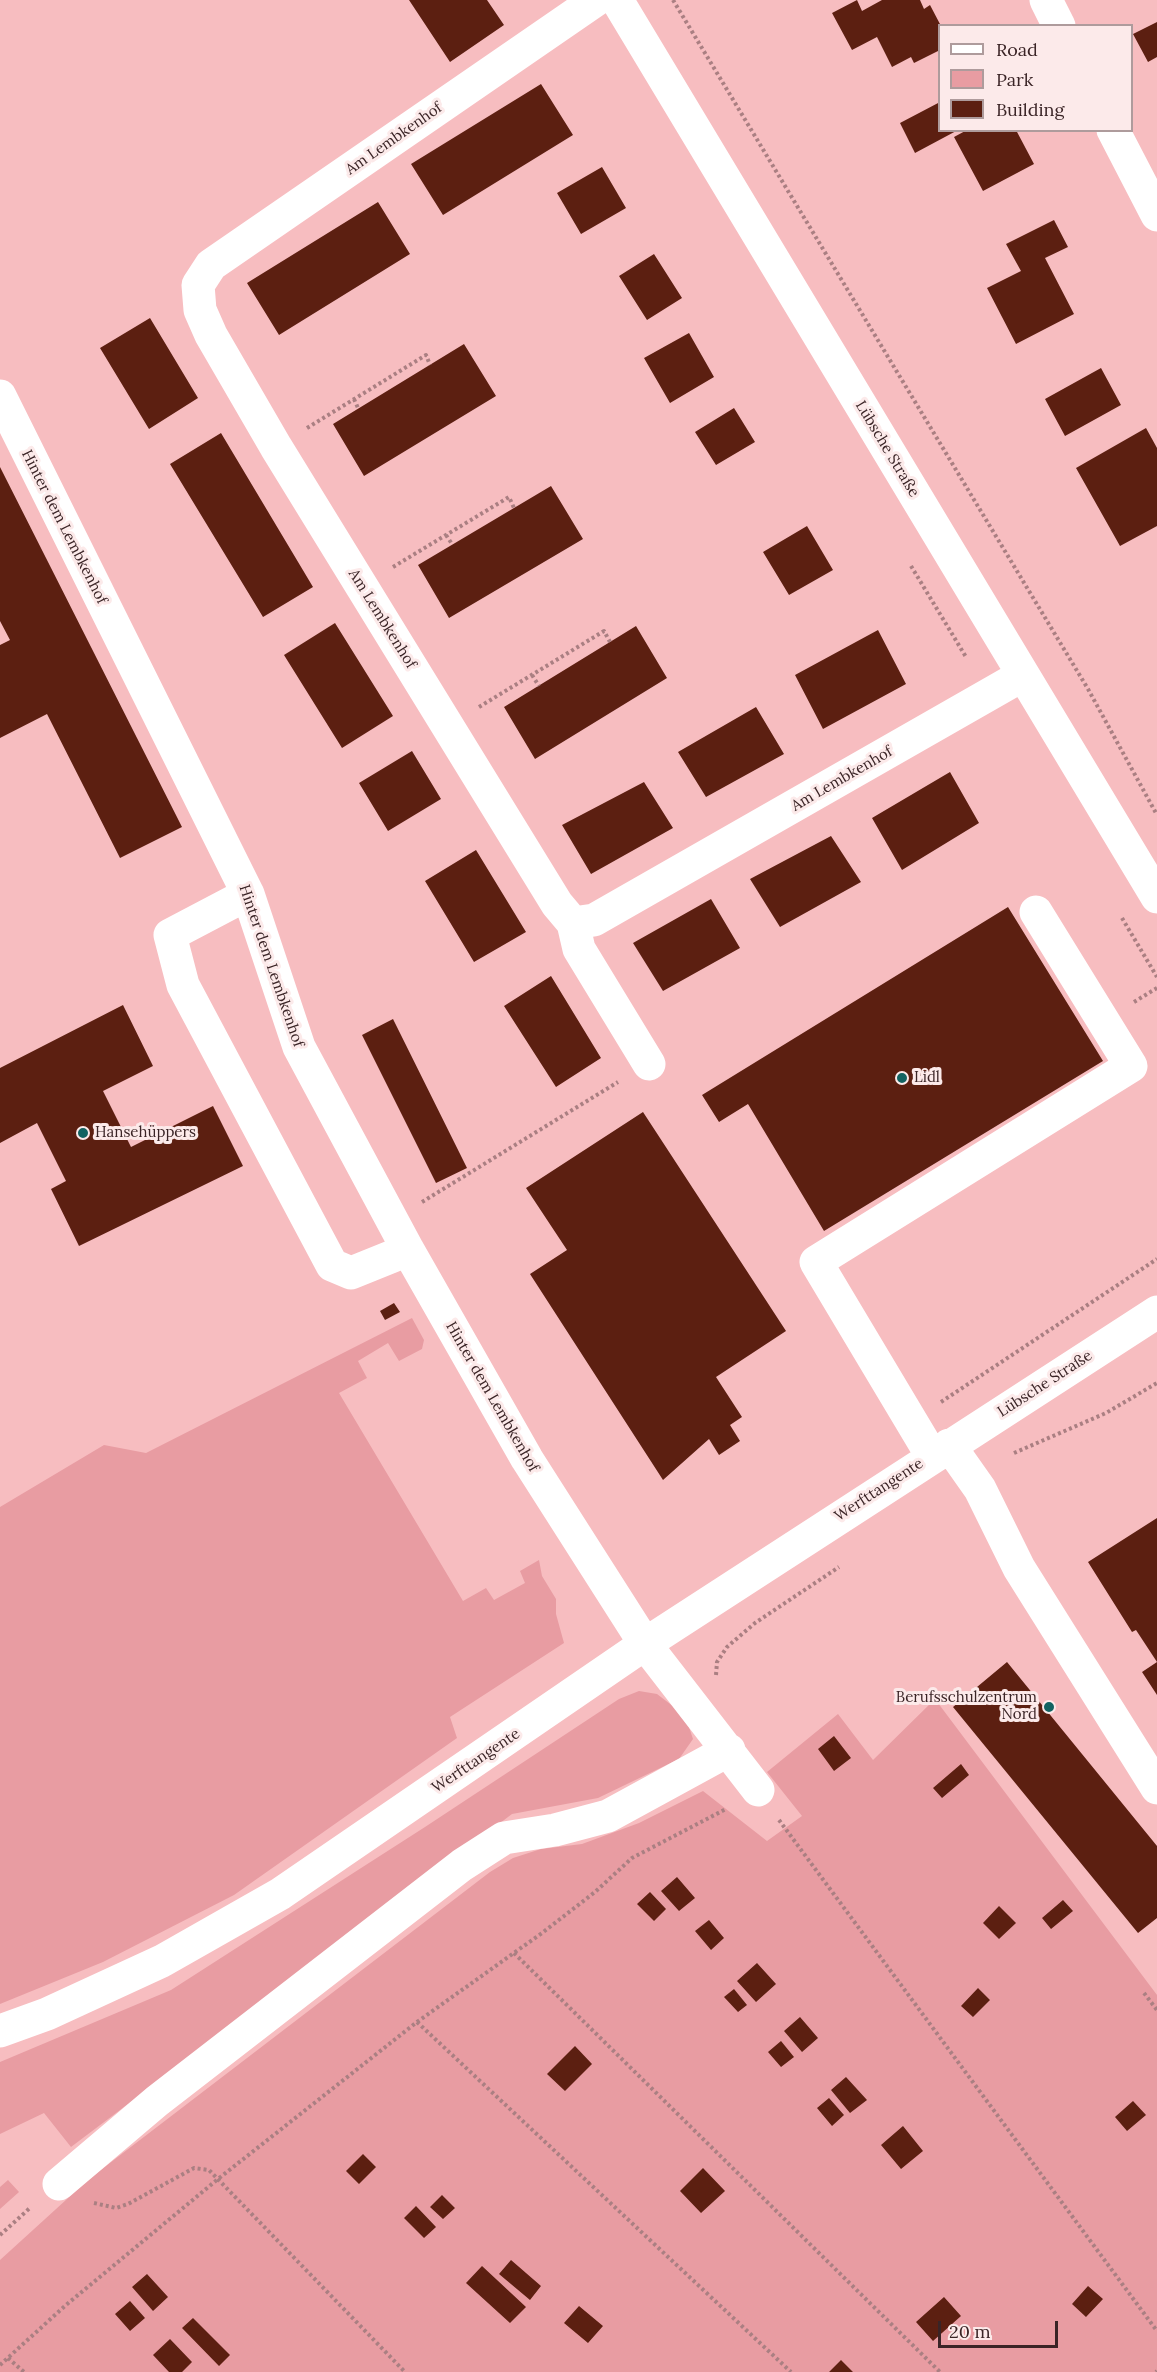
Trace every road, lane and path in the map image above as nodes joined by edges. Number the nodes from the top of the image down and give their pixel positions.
1 (596, 0) edge
2 (617, 0) edge
3 (673, 0) edge
4 (1046, 0) edge
5 (1058, 24) edge
6 (1114, 132) edge
7 (1157, 215) edge
8 (430, 365) dead end
9 (0, 396) edge
10 (354, 399) junction
11 (358, 408) dead end
12 (276, 447) junction
13 (514, 508) dead end
14 (446, 535) junction
15 (452, 544) dead end
16 (362, 586) junction
17 (610, 642) dead end
18 (532, 675) junction
19 (1023, 675) junction
20 (539, 686) dead end
21 (448, 726) junction
22 (1157, 815) edge
23 (248, 894) junction
24 (1157, 897) edge
25 (1036, 912) dead end
26 (573, 923) junction
27 (649, 1064) joint
28 (394, 1219) junction
29 (408, 1250) junction
30 (1157, 1259) edge
31 (1157, 1312) edge
32 (1157, 1383) edge
33 (913, 1421) junction
34 (941, 1450) junction
35 (973, 1476) junction
36 (842, 1564) dead end
37 (645, 1644) junction
38 (718, 1683) dead end
39 (729, 1750) junction
40 (1157, 1788) edge
41 (758, 1790) junction
42 (514, 1953) junction
43 (1144, 1992) dead end
44 (1157, 2010) edge
45 (417, 2022) junction
46 (0, 2031) edge
47 (218, 2179) junction
48 (59, 2184) joint
49 (1157, 2331) edge
50 (9, 2358) junction
51 (0, 2365) edge
52 (24, 2372) edge
53 (405, 2372) edge
54 (791, 2372) edge
55 (939, 2372) edge

1 - 12 street, Am Lembkenhof
2 - 19 street, Lübsche Straße
3 - 22 path
4 - 5 street
6 - 7 street
8 - 10 path
9 - 23 street, Hinter dem Lembkenhof
10 - 11 path
10 - 12 path
12 - 16 street, Am Lembkenhof
13 - 14 path
14 - 15 path
14 - 16 path
16 - 21 street, Am Lembkenhof
17 - 18 path
18 - 20 path
18 - 21 path
19 - 24 street, Lübsche Straße
19 - 26 street, Am Lembkenhof
21 - 26 street, Am Lembkenhof
23 - 28 street, Hinter dem Lembkenhof
23 - 29 street
25 - 33 street
26 - 27 street
27 - 28 path
28 - 29 street, Hinter dem Lembkenhof
29 - 37 street, Hinter dem Lembkenhof
30 - 33 path
31 - 34 street, Lübsche Straße
32 - 35 path
33 - 34 street
34 - 35 street
34 - 37 street, Werfttangente
35 - 40 street
36 - 38 path
37 - 39 street, Hinter dem Lembkenhof
37 - 46 street, Werfttangente
39 - 41 street, Hinter dem Lembkenhof
39 - 48 street
41 - 42 path
41 - 49 path
42 - 45 path
42 - 55 path
43 - 44 path
45 - 47 path
45 - 54 path
47 - 48 path
47 - 50 path
47 - 53 path
50 - 51 path
50 - 52 path

